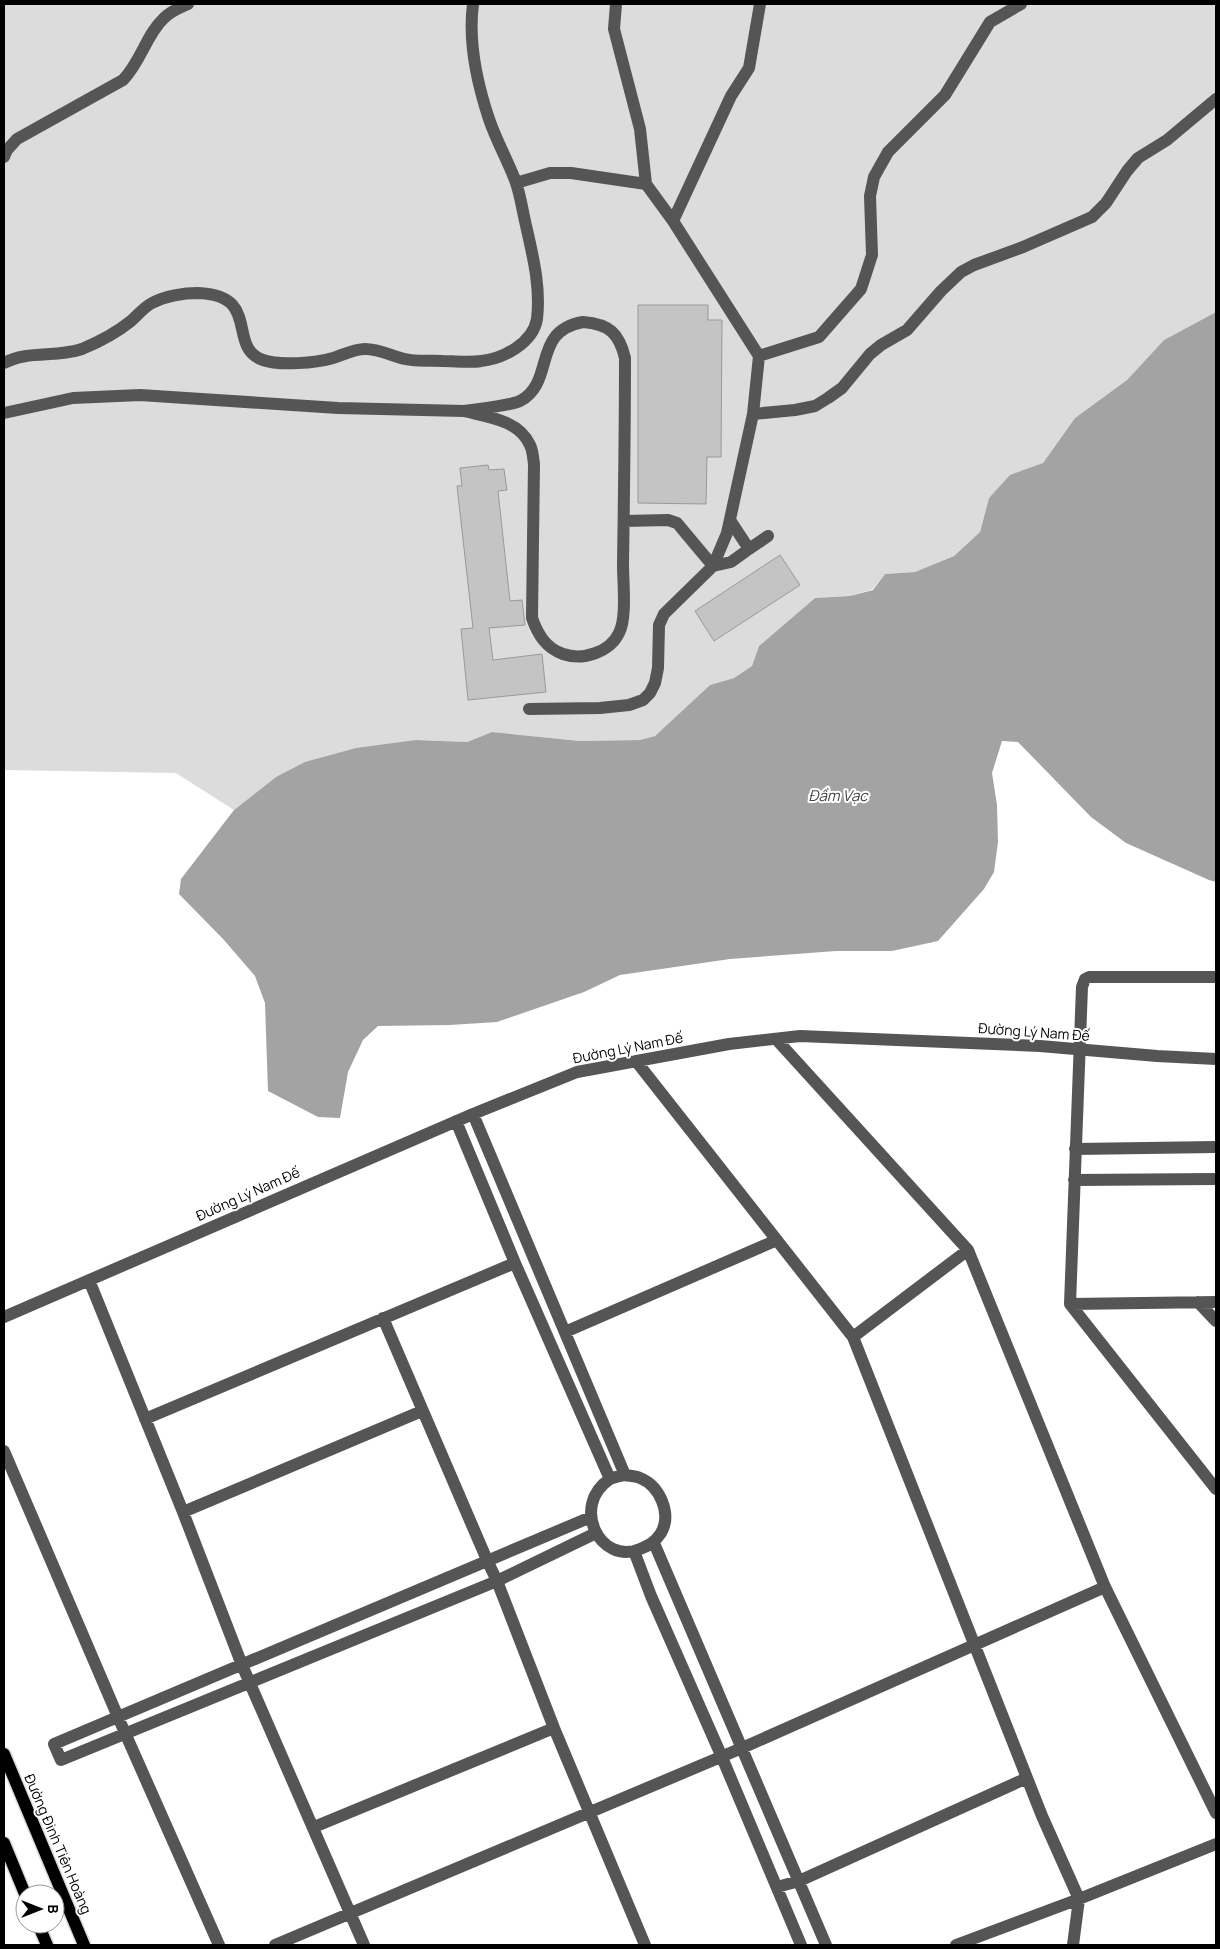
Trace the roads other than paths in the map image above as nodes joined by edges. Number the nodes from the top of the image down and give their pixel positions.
1 (188, 4) edge
2 (473, 4) edge
3 (616, 4) edge
4 (760, 4) edge
5 (1021, 4) edge
6 (1216, 99) edge
7 (4, 157) edge
8 (516, 183) junction
9 (646, 184) junction
10 (673, 221) junction
11 (760, 356) junction
12 (4, 363) edge
13 (464, 411) junction
14 (4, 413) edge
15 (753, 414) junction
16 (730, 520) junction
17 (624, 521) junction
18 (768, 536) dead end
19 (749, 549) junction
20 (713, 566) junction
21 (529, 709) dead end
22 (1216, 977) edge
23 (776, 1039) junction
24 (1078, 1049) junction
25 (1216, 1059) edge
26 (636, 1061) junction
27 (473, 1114) junction
28 (456, 1122) junction
29 (1216, 1148) edge
30 (1075, 1149) junction
31 (1216, 1179) edge
32 (1074, 1180) junction
33 (777, 1240) junction
34 (968, 1250) junction
35 (515, 1262) junction
36 (89, 1280) junction
37 (1198, 1302) junction
38 (1216, 1302) edge
39 (1070, 1304) junction
40 (4, 1317) edge
41 (383, 1318) junction
42 (1216, 1321) edge
43 (565, 1332) junction
44 (853, 1337) junction
45 (422, 1411) junction
46 (145, 1419) junction
47 (4, 1451) edge
48 (625, 1475) junction
49 (610, 1480) junction
50 (1215, 1486) edge
51 (182, 1512) junction
52 (591, 1517) junction
53 (596, 1533) junction
54 (654, 1543) junction
55 (634, 1551) junction
56 (486, 1560) junction
57 (498, 1582) junction
58 (1106, 1588) junction
59 (975, 1645) junction
60 (242, 1665) junction
61 (251, 1683) junction
62 (118, 1717) junction
63 (554, 1728) junction
64 (125, 1734) junction
65 (742, 1748) junction
66 (4, 1754) edge
67 (721, 1755) junction
68 (1027, 1778) junction
69 (589, 1812) junction
70 (1216, 1813) edge
71 (314, 1827) junction
72 (4, 1843) edge
73 (1216, 1844) edge
74 (799, 1881) junction
75 (21, 1884) edge
76 (777, 1887) junction
77 (1079, 1899) junction
78 (351, 1914) junction
79 (84, 1945) edge
80 (219, 1945) edge
81 (275, 1945) edge
82 (364, 1945) edge
83 (645, 1945) edge
84 (801, 1945) edge
85 (826, 1945) edge
86 (956, 1945) edge
87 (1073, 1945) edge

1 - 7 street
2 - 8 street
3 - 9 street
4 - 10 street
5 - 11 street
6 - 15 street
8 - 9 street
8 - 12 street
9 - 10 street
10 - 11 street
11 - 15 street
13 - 14 street
13 - 17 street
13 - 17 street
15 - 16 street
16 - 19 street
16 - 20 street
17 - 20 street
18 - 19 street
19 - 20 street
20 - 21 street
22 - 24 street
23 - 24 street, Đường Lý Nam Đế
23 - 26 street, Đường Lý Nam Đế
23 - 34 street
24 - 25 street, Đường Lý Nam Đế
24 - 30 street
26 - 27 street, Đường Lý Nam Đế
26 - 33 street
27 - 28 street, Đường Lý Nam Đế
27 - 43 street
28 - 35 street
28 - 36 street, Đường Lý Nam Đế
29 - 30 street
30 - 32 street
31 - 32 street
32 - 39 street
33 - 43 street
33 - 44 street
34 - 44 street
34 - 58 street
35 - 41 street
35 - 49 street
36 - 40 street, Đường Lý Nam Đế
36 - 46 street
37 - 38 street
37 - 39 street
37 - 42 street
39 - 50 street
41 - 45 street
41 - 46 street
43 - 48 street
44 - 59 street
45 - 51 street
45 - 56 street
46 - 51 street
47 - 62 street
48 - 49 street
48 - 54 street
49 - 52 street
51 - 60 street
52 - 53 street
52 - 56 street
53 - 55 street
53 - 57 street
54 - 55 street
54 - 65 street
55 - 67 street
56 - 57 street
56 - 60 street
57 - 61 street
57 - 63 street
58 - 59 street
58 - 70 street
59 - 65 street
59 - 68 street
60 - 61 street
60 - 62 street
61 - 64 street
61 - 71 street
62 - 64 street
62 - 64 street
63 - 69 street
63 - 71 street
64 - 80 street
65 - 67 street
65 - 74 street
66 - 79 main road, Đường Đinh Tiên Hoàng
67 - 69 street
67 - 76 street
68 - 74 street
68 - 77 street
69 - 78 street
69 - 83 street
71 - 78 street
72 - 75 main road
73 - 77 street
74 - 76 street
74 - 85 street
76 - 84 street
77 - 86 street
77 - 87 street
78 - 81 street
78 - 82 street

